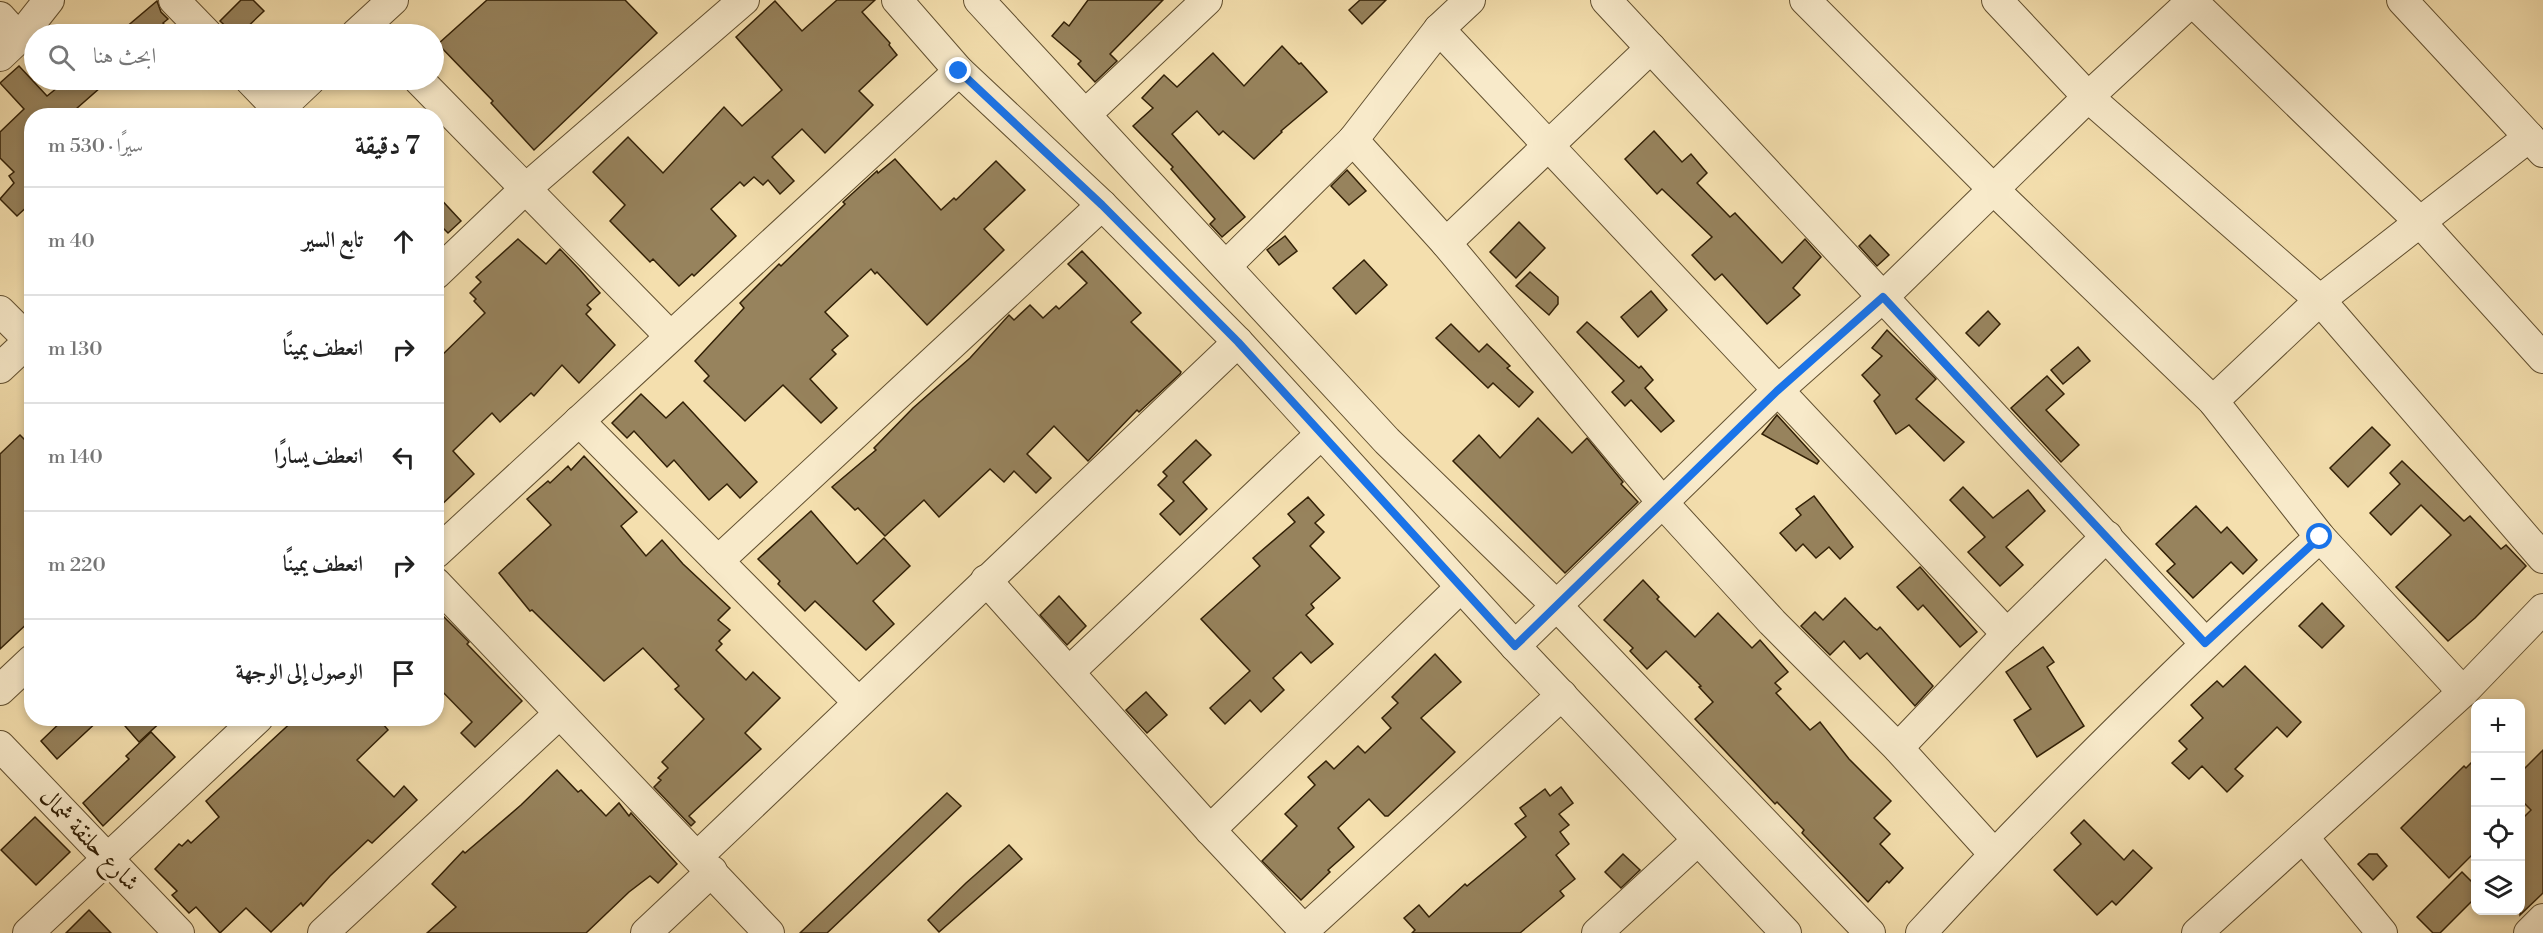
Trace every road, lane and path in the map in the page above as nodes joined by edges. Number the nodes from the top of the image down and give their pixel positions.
1 (49, 0) edge
2 (174, 0) edge
3 (393, 0) edge
4 (744, 0) edge
5 (979, 0) edge
6 (1208, 0) edge
7 (1470, 0) edge
8 (1606, 0) edge
9 (1805, 0) edge
10 (1997, 0) edge
11 (2192, 0) edge
12 (2402, 0) edge
13 (915, 6) edge
14 (197, 24) edge
15 (372, 24) edge
16 (1439, 29) junction
17 (6, 37) edge
18 (1651, 48) junction
19 (959, 71) junction
20 (258, 90) edge
21 (300, 90) edge
22 (429, 90) edge
23 (2088, 98) junction
24 (272, 108) edge
25 (281, 108) edge
26 (1086, 114) junction
27 (1353, 140) junction
28 (2536, 144) edge
29 (1547, 146) junction
30 (524, 190) junction
31 (1994, 190) junction
32 (1102, 205) junction
33 (2420, 222) junction
34 (1446, 243) junction
35 (444, 266) edge
36 (1226, 266) junction
37 (1883, 297) junction
38 (2320, 300) junction
39 (0, 312) edge
40 (24, 334) edge
41 (670, 336) junction
42 (1238, 342) junction
43 (24, 345) edge
44 (2543, 358) edge
45 (0, 368) edge
46 (1777, 391) junction
47 (2213, 400) junction
48 (579, 421) junction
49 (1320, 435) junction
50 (1663, 503) junction
51 (2107, 536) junction
52 (2320, 537) junction
53 (444, 546) edge
54 (2543, 558) edge
55 (718, 561) junction
56 (986, 580) junction
57 (1461, 588) junction
58 (444, 592) edge
59 (1556, 605) junction
60 (2541, 616) edge
61 (2007, 634) junction
62 (2205, 643) junction
63 (1515, 646) junction
64 (24, 668) edge
65 (1069, 672) junction
66 (0, 690) edge
67 (2463, 692) junction
68 (1562, 695) junction
69 (858, 702) junction
70 (559, 714) junction
71 (249, 726) edge
72 (0, 746) edge
73 (1898, 748) junction
74 (1210, 830) junction
75 (2303, 837) junction
76 (1697, 841) junction
77 (1994, 854) junction
78 (107, 858) junction
79 (705, 864) junction
80 (2543, 919) edge
81 (1303, 932) edge
82 (28, 933) edge
83 (179, 933) edge
84 (323, 933) edge
85 (646, 933) edge
86 (769, 933) edge
87 (1597, 933) edge
88 (1786, 933) edge
89 (1870, 933) edge
90 (1921, 933) edge
91 (2197, 933) edge
92 (2382, 933) edge
93 (2529, 933) edge

1 - 17 street
2 - 14 street
3 - 15 street
4 - 30 street
5 - 26 street
6 - 26 street
7 - 16 street
8 - 18 street
9 - 31 street
10 - 23 street
11 - 23 street
11 - 33 street
12 - 28 street
13 - 19 street
16 - 27 street
16 - 29 street
18 - 29 street
18 - 37 street
19 - 32 street
19 - 41 street
20 - 24 street
21 - 25 street
22 - 30 street
23 - 31 street
23 - 38 street
26 - 36 street
27 - 34 street
27 - 36 street
28 - 33 street
29 - 34 street
29 - 46 street
30 - 35 street
30 - 41 street
31 - 37 street
31 - 47 street
32 - 42 street
32 - 55 street
33 - 38 street
33 - 44 street
34 - 50 street
36 - 59 street
37 - 46 street
37 - 51 street
38 - 47 street
38 - 54 street
39 - 40 street
41 - 48 street
42 - 49 street
42 - 56 street
43 - 45 street
46 - 50 street
46 - 61 street
47 - 52 street
48 - 53 street
48 - 55 street
49 - 57 street
49 - 65 street
50 - 59 street
50 - 73 street
51 - 61 street
51 - 62 street
52 - 62 street
52 - 67 street
55 - 69 street
56 - 65 street
56 - 69 street
57 - 63 street
57 - 74 street
58 - 70 street
59 - 63 street
59 - 89 street
60 - 67 street
61 - 73 street
62 - 77 street
63 - 68 street
64 - 66 street
65 - 74 street
67 - 75 street
68 - 76 street
68 - 81 street
69 - 79 street
70 - 79 street
70 - 84 street
71 - 78 street
72 - 78 street, شارع حلنقة شمال
73 - 77 street
74 - 81 street
75 - 91 street
75 - 92 street
76 - 87 street
76 - 88 street
77 - 90 street
78 - 82 street
78 - 83 street, شارع حلنقة شمال
79 - 85 street
79 - 86 street
80 - 93 street

